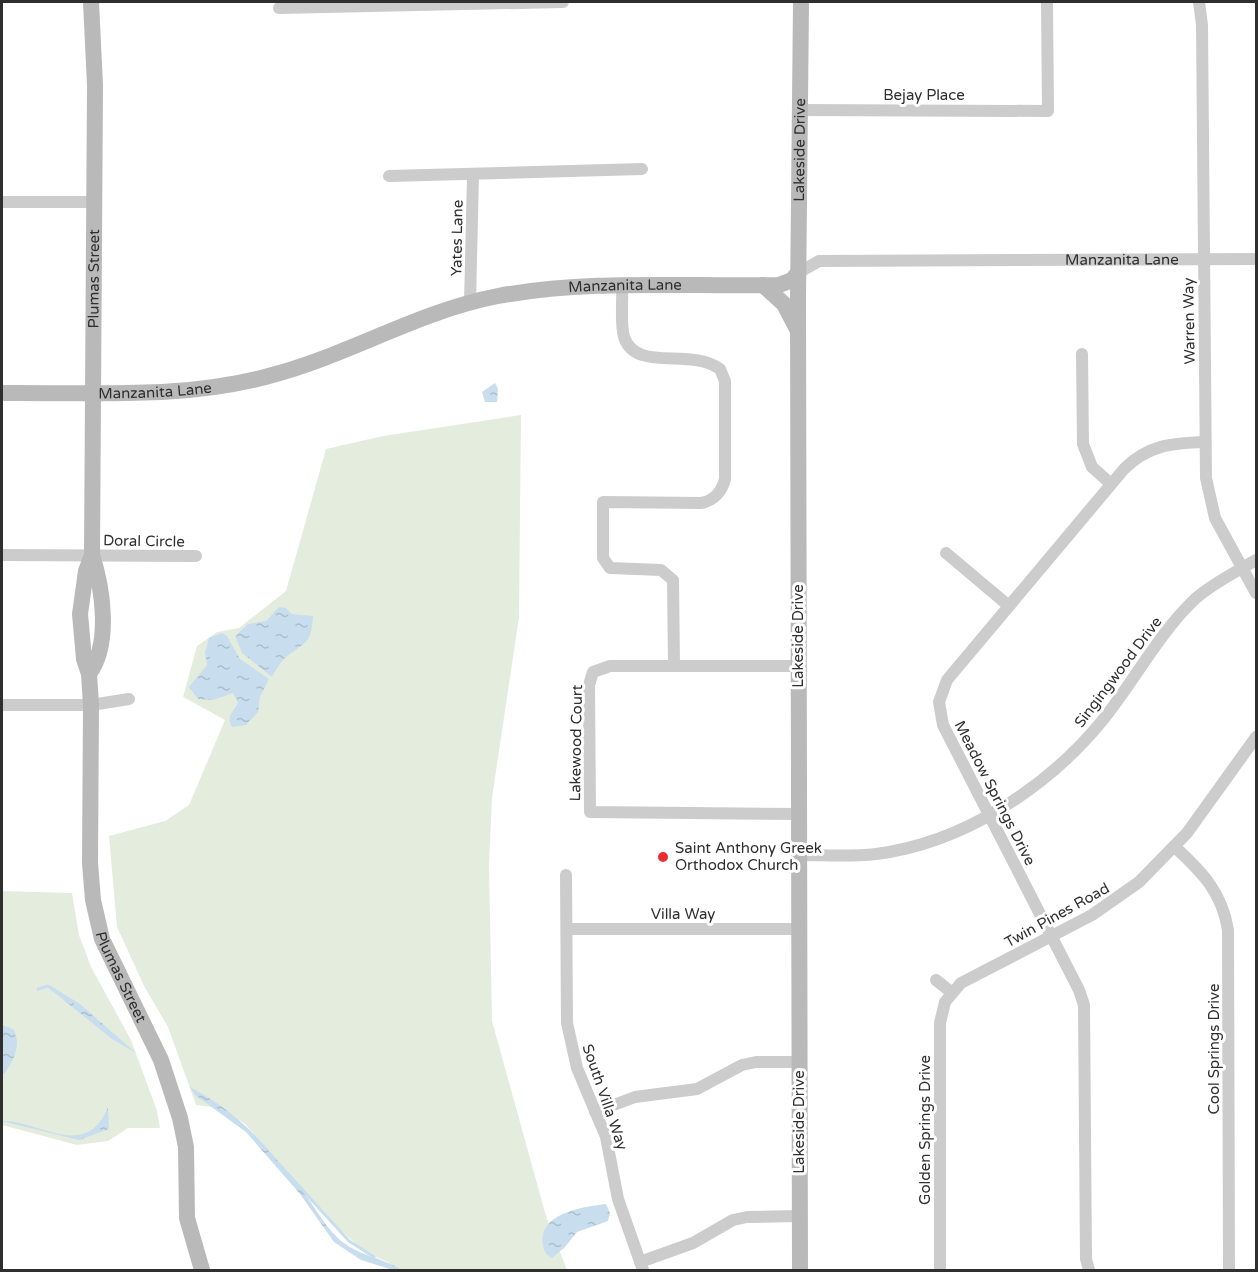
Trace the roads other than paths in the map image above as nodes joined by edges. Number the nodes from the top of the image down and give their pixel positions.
1 (91, 2) edge
2 (563, 2) edge
3 (801, 2) edge
4 (1047, 2) edge
5 (1199, 2) edge
6 (279, 8) dead end
7 (800, 110) junction
8 (642, 169) dead end
9 (473, 175) junction
10 (389, 176) dead end
11 (2, 202) edge
12 (94, 202) junction
13 (1257, 259) edge
14 (1203, 260) junction
15 (798, 273) junction
16 (764, 285) junction
17 (622, 286) junction
18 (470, 303) junction
19 (798, 332) junction
20 (1082, 354) dead end
21 (92, 392) junction
22 (2, 393) edge
23 (1205, 442) junction
24 (1111, 484) junction
25 (946, 553) dead end
26 (2, 555) edge
27 (92, 555) junction
28 (196, 556) dead end
29 (1257, 560) edge
30 (1242, 568) junction
31 (1257, 593) edge
32 (1009, 606) junction
33 (674, 666) junction
34 (798, 666) junction
35 (89, 674) junction
36 (129, 699) dead end
37 (2, 705) edge
38 (91, 705) junction
39 (1257, 737) edge
40 (799, 814) junction
41 (989, 814) junction
42 (1175, 847) junction
43 (799, 855) junction
44 (566, 875) dead end
45 (567, 929) junction
46 (799, 929) junction
47 (1052, 936) junction
48 (936, 981) dead end
49 (951, 992) junction
50 (799, 1062) junction
51 (596, 1112) junction
52 (799, 1216) junction
53 (641, 1266) edge
54 (202, 1270) edge
55 (800, 1270) edge
56 (940, 1270) edge
57 (1089, 1270) edge
58 (1229, 1270) edge

1 - 12 street, Plumas Street
2 - 6 street
3 - 7 street, Lakeside Drive
4 - 7 street, Bejay Place
5 - 14 street, Warren Way
7 - 15 street, Lakeside Drive
8 - 9 street
9 - 10 street
9 - 18 street, Yates Lane
11 - 12 street
12 - 21 street, Plumas Street
13 - 14 street, Manzanita Lane
14 - 15 street, Manzanita Lane
14 - 23 street, Warren Way
15 - 16 street, Manzanita Lane
15 - 19 street, Lakeside Drive
16 - 17 street, Manzanita Lane
16 - 19 street
17 - 18 street, Manzanita Lane
17 - 33 street
18 - 21 street, Manzanita Lane
19 - 34 street, Lakeside Drive
20 - 24 street
21 - 22 street, Manzanita Lane
21 - 27 street, Plumas Street
23 - 24 street, Meadow Springs Drive
23 - 30 street, Warren Way
24 - 32 street, Meadow Springs Drive
25 - 32 street
26 - 27 street, Doral Circle
27 - 28 street, Doral Circle
27 - 35 street, Plumas Street
27 - 35 street, Plumas Street
29 - 30 street, Singingwood Drive
30 - 31 street, Warren Way
30 - 41 street, Singingwood Drive
32 - 41 street, Meadow Springs Drive
33 - 34 street, Lakewood Court
33 - 40 street, Lakewood Court
34 - 40 street, Lakeside Drive
35 - 38 street, Plumas Street
36 - 38 street
37 - 38 street
38 - 54 street, Plumas Street
39 - 42 street, Twin Pines Road
40 - 43 street, Lakeside Drive
41 - 43 street, Singingwood Drive
41 - 47 street, Meadow Springs Drive
42 - 47 street, Twin Pines Road
42 - 58 street, Cool Springs Drive
43 - 46 street, Lakeside Drive
44 - 45 street, South Villa Way
45 - 46 street, Villa Way
45 - 51 street, South Villa Way
46 - 50 street, Lakeside Drive
47 - 49 street, Twin Pines Road
47 - 57 street, Meadow Springs Drive
48 - 49 street
49 - 56 street, Golden Springs Drive
50 - 51 street
50 - 52 street, Lakeside Drive
51 - 53 street, South Villa Way
52 - 53 street
52 - 55 street, Lakeside Drive

